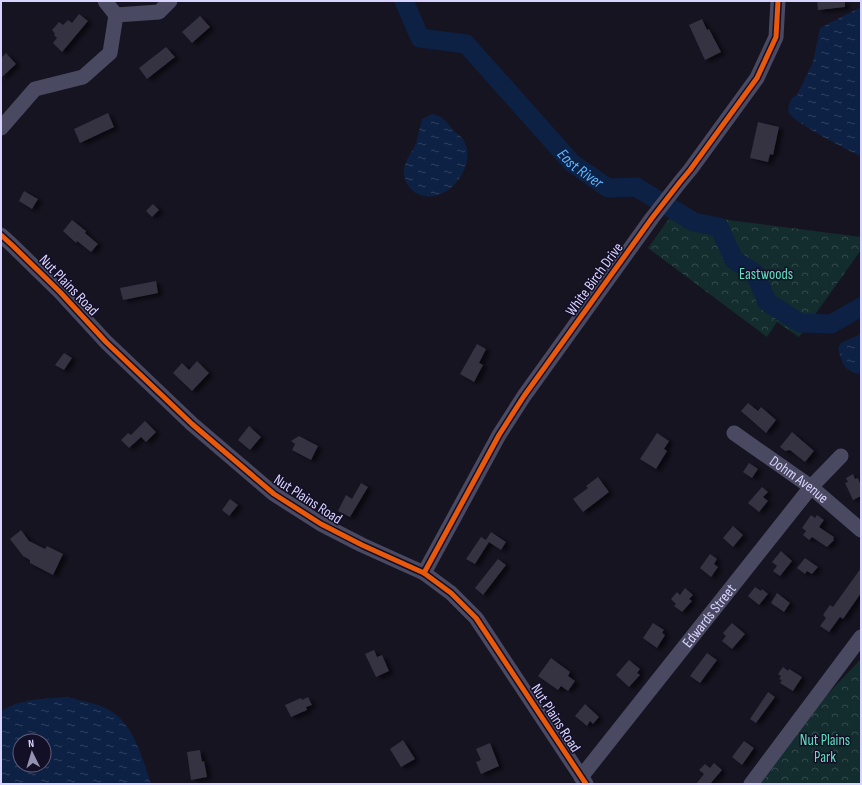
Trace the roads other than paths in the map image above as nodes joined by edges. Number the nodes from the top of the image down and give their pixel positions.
1 (105, 1) edge
2 (170, 1) edge
3 (778, 1) edge
4 (116, 14) junction
5 (1, 128) edge
6 (1, 235) edge
7 (734, 433) dead end
8 (841, 456) dead end
9 (811, 487) junction
10 (861, 530) edge
11 (424, 573) junction
12 (861, 637) edge
13 (584, 781) edge
14 (751, 784) edge

1 - 4 street
2 - 4 street
3 - 11 street, White Birch Drive
4 - 5 street
6 - 11 street, Nut Plains Road
7 - 9 street, Dohm Avenue
8 - 9 street, Edwards Street
9 - 10 street, Dohm Avenue
9 - 13 street, Edwards Street
11 - 13 street, Nut Plains Road
12 - 14 street

